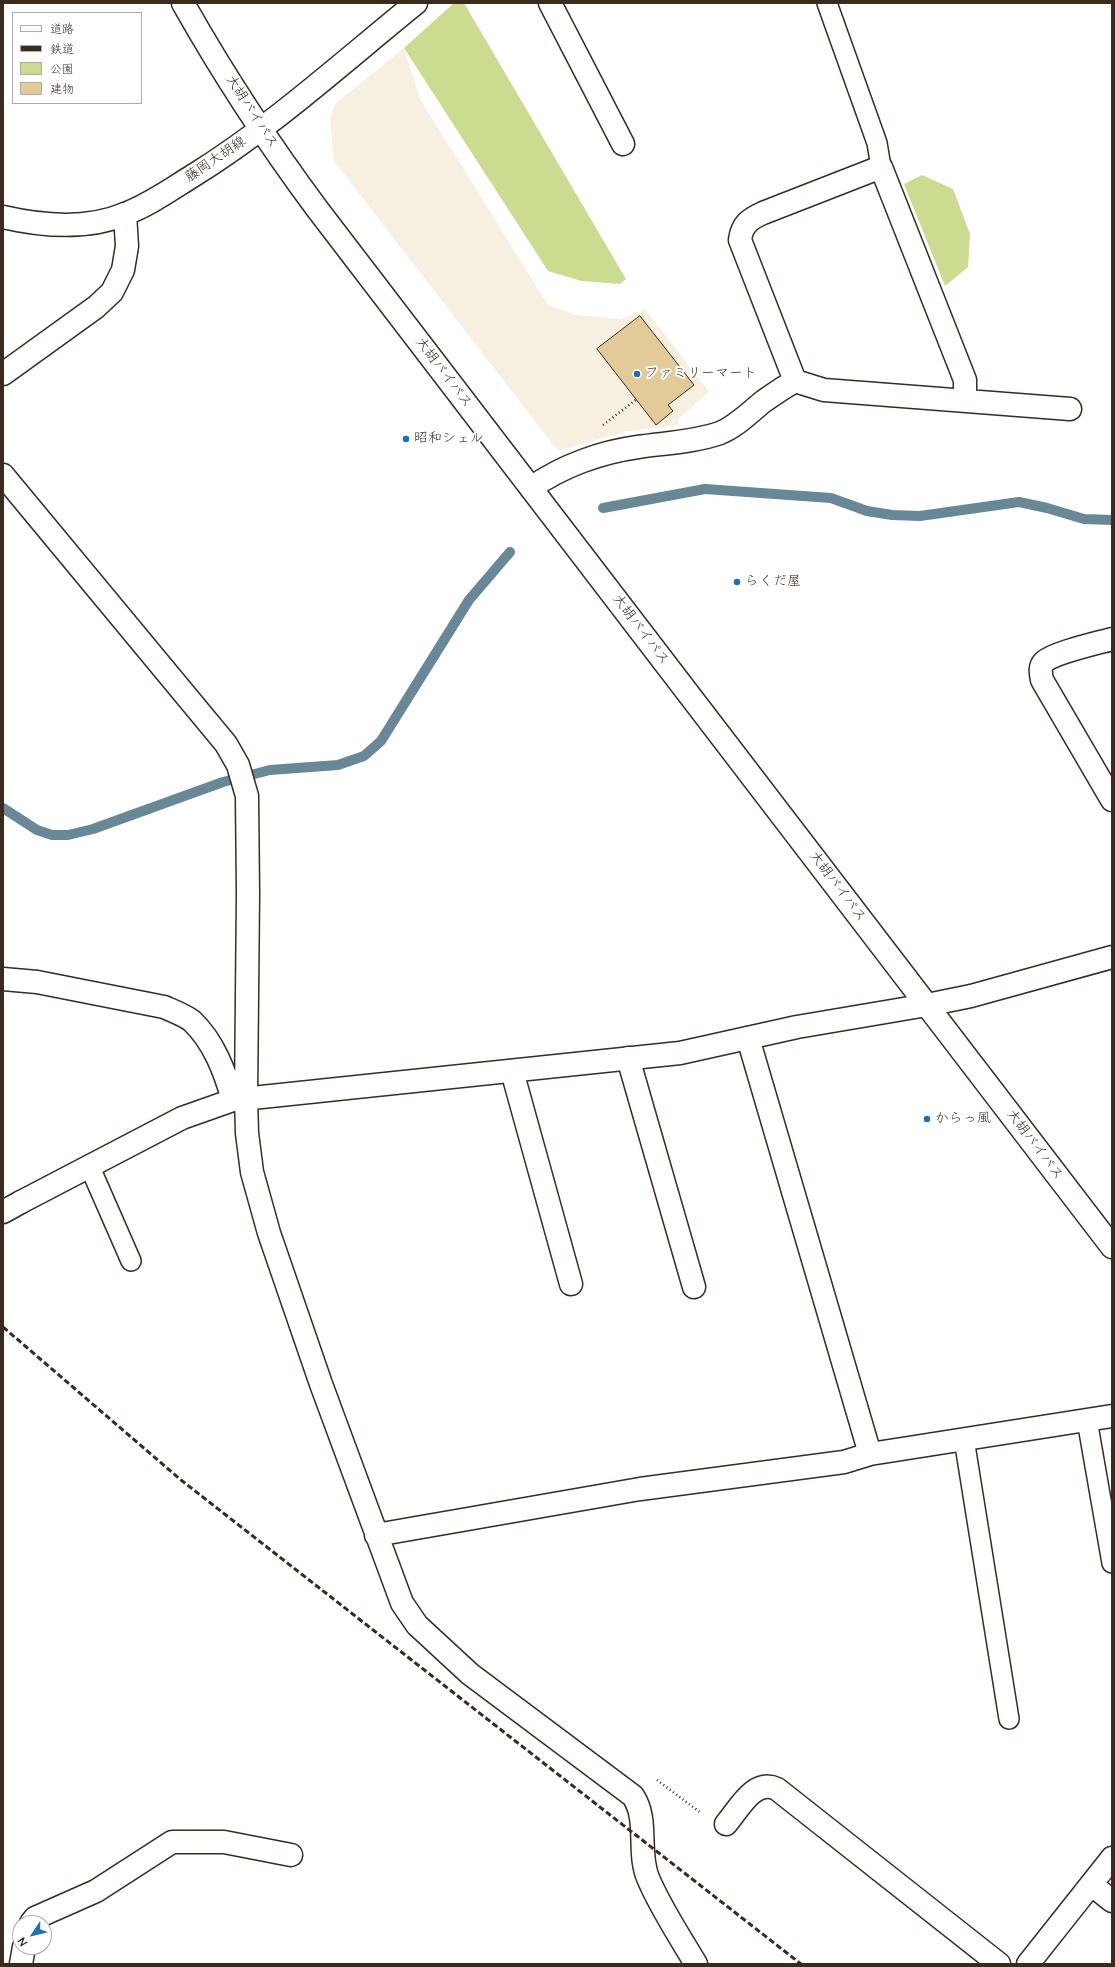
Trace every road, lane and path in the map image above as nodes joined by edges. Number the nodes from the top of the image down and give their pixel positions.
1 (183, 3) edge
2 (416, 3) edge
3 (550, 3) edge
4 (828, 3) edge
5 (261, 128) junction
6 (623, 144) dead end
7 (881, 166) junction
8 (124, 214) junction
9 (3, 217) edge
10 (3, 374) edge
11 (795, 381) junction
12 (637, 399) dead end
13 (965, 400) junction
14 (1070, 409) dead end
15 (601, 426) dead end
16 (3, 476) edge
17 (531, 488) junction
18 (1112, 639) edge
19 (1112, 800) edge
20 (1112, 957) edge
21 (3, 978) edge
22 (927, 1005) junction
23 (748, 1038) junction
24 (628, 1058) junction
25 (512, 1071) junction
26 (240, 1099) junction
27 (89, 1165) junction
28 (12, 1207) edge
29 (1112, 1247) edge
30 (131, 1261) dead end
31 (571, 1284) dead end
32 (694, 1287) dead end
33 (1112, 1416) edge
34 (1087, 1420) junction
35 (964, 1440) junction
36 (870, 1454) junction
37 (376, 1535) junction
38 (1112, 1563) edge
39 (1009, 1719) dead end
40 (726, 1824) dead end
41 (291, 1855) dead end
42 (1112, 1858) edge
43 (1092, 1885) junction
44 (1112, 1902) edge
45 (42, 1915) edge
46 (696, 1964) edge
47 (999, 1964) edge
48 (1028, 1964) edge

1 - 5 street, 大胡バイパス
2 - 5 street, 藤岡大胡線
3 - 6 street
4 - 7 lane
5 - 8 street, 藤岡大胡線
5 - 17 street, 大胡バイパス
7 - 11 street
7 - 13 street
8 - 9 street, 藤岡大胡線
8 - 10 street
11 - 13 street
11 - 17 street
12 - 15 path
13 - 14 street
16 - 26 street
17 - 22 street, 大胡バイパス
18 - 19 street
20 - 22 street
21 - 26 street
22 - 23 street
22 - 29 street, 大胡バイパス
23 - 24 street
23 - 36 street
24 - 25 street
24 - 32 street
25 - 26 street
25 - 31 street
26 - 27 street
26 - 37 street
27 - 28 street
27 - 30 lane
33 - 34 street
34 - 35 street
34 - 38 lane
35 - 36 street
35 - 39 lane
36 - 37 street
37 - 46 street
40 - 47 street
41 - 45 street
42 - 43 street
43 - 44 street
43 - 48 street

